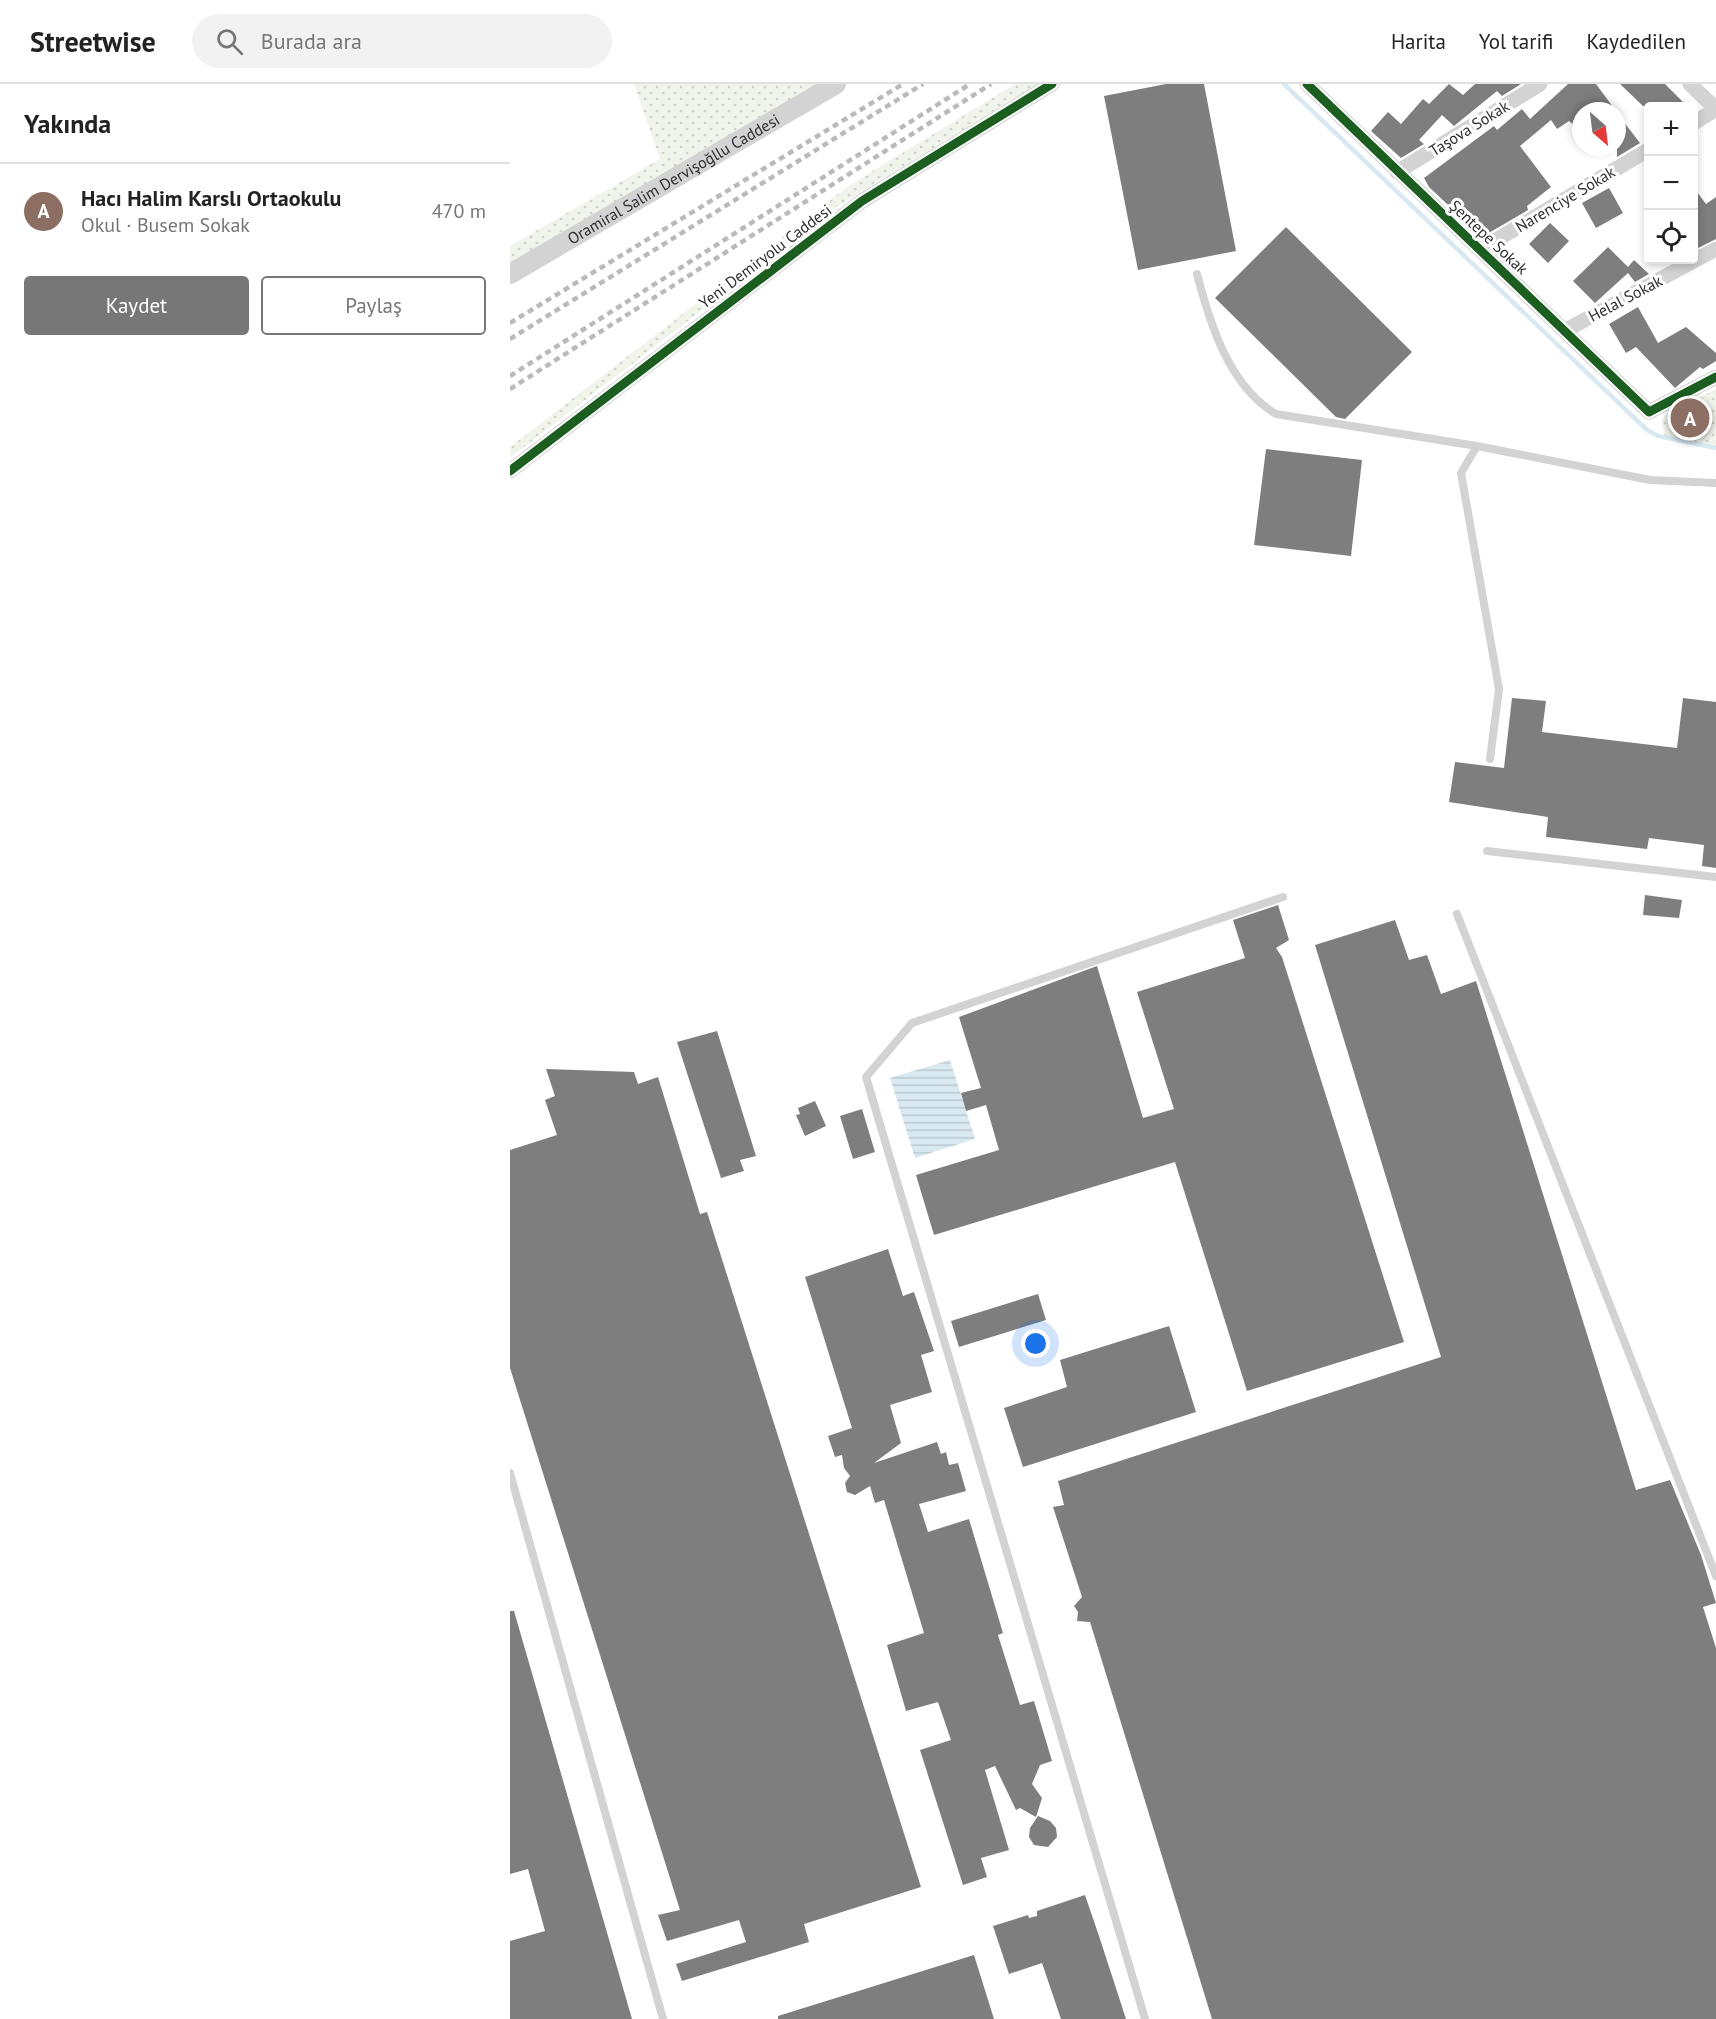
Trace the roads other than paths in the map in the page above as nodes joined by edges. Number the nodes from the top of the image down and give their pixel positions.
1 (836, 84) edge
2 (1052, 84) edge
3 (1540, 84) edge
4 (1690, 84) edge
5 (1311, 85) edge
6 (1716, 109) edge
7 (1698, 120) edge
8 (1644, 152) edge
9 (1397, 172) junction
10 (1481, 249) junction
11 (1716, 249) edge
12 (510, 274) edge
13 (1197, 274) dead end
14 (1566, 330) junction
15 (1716, 377) edge
16 (1476, 446) junction
17 (510, 471) edge
18 (1716, 483) edge
19 (1490, 759) dead end
20 (1486, 851) dead end
21 (1716, 877) edge
22 (1283, 897) dead end
23 (1457, 914) dead end
24 (510, 1473) edge
25 (1716, 1576) edge
26 (663, 2019) edge
27 (1145, 2019) edge

1 - 12 street, Oramiral Salim Dervişoğllu Caddesi
2 - 17 street, Yeni Demiryolu Caddesi
3 - 9 street, Taşova Sokak
4 - 6 street
5 - 9 street, Şentepe Sokak
6 - 7 street
8 - 10 street, Narenciye Sokak
9 - 10 street, Şentepe Sokak
10 - 14 street, Şentepe Sokak
11 - 14 street, Helal Sokak
13 - 16 lane
14 - 15 street, Şentepe Sokak
16 - 18 lane
16 - 19 lane
20 - 21 lane
22 - 27 lane
23 - 25 lane
24 - 26 lane

